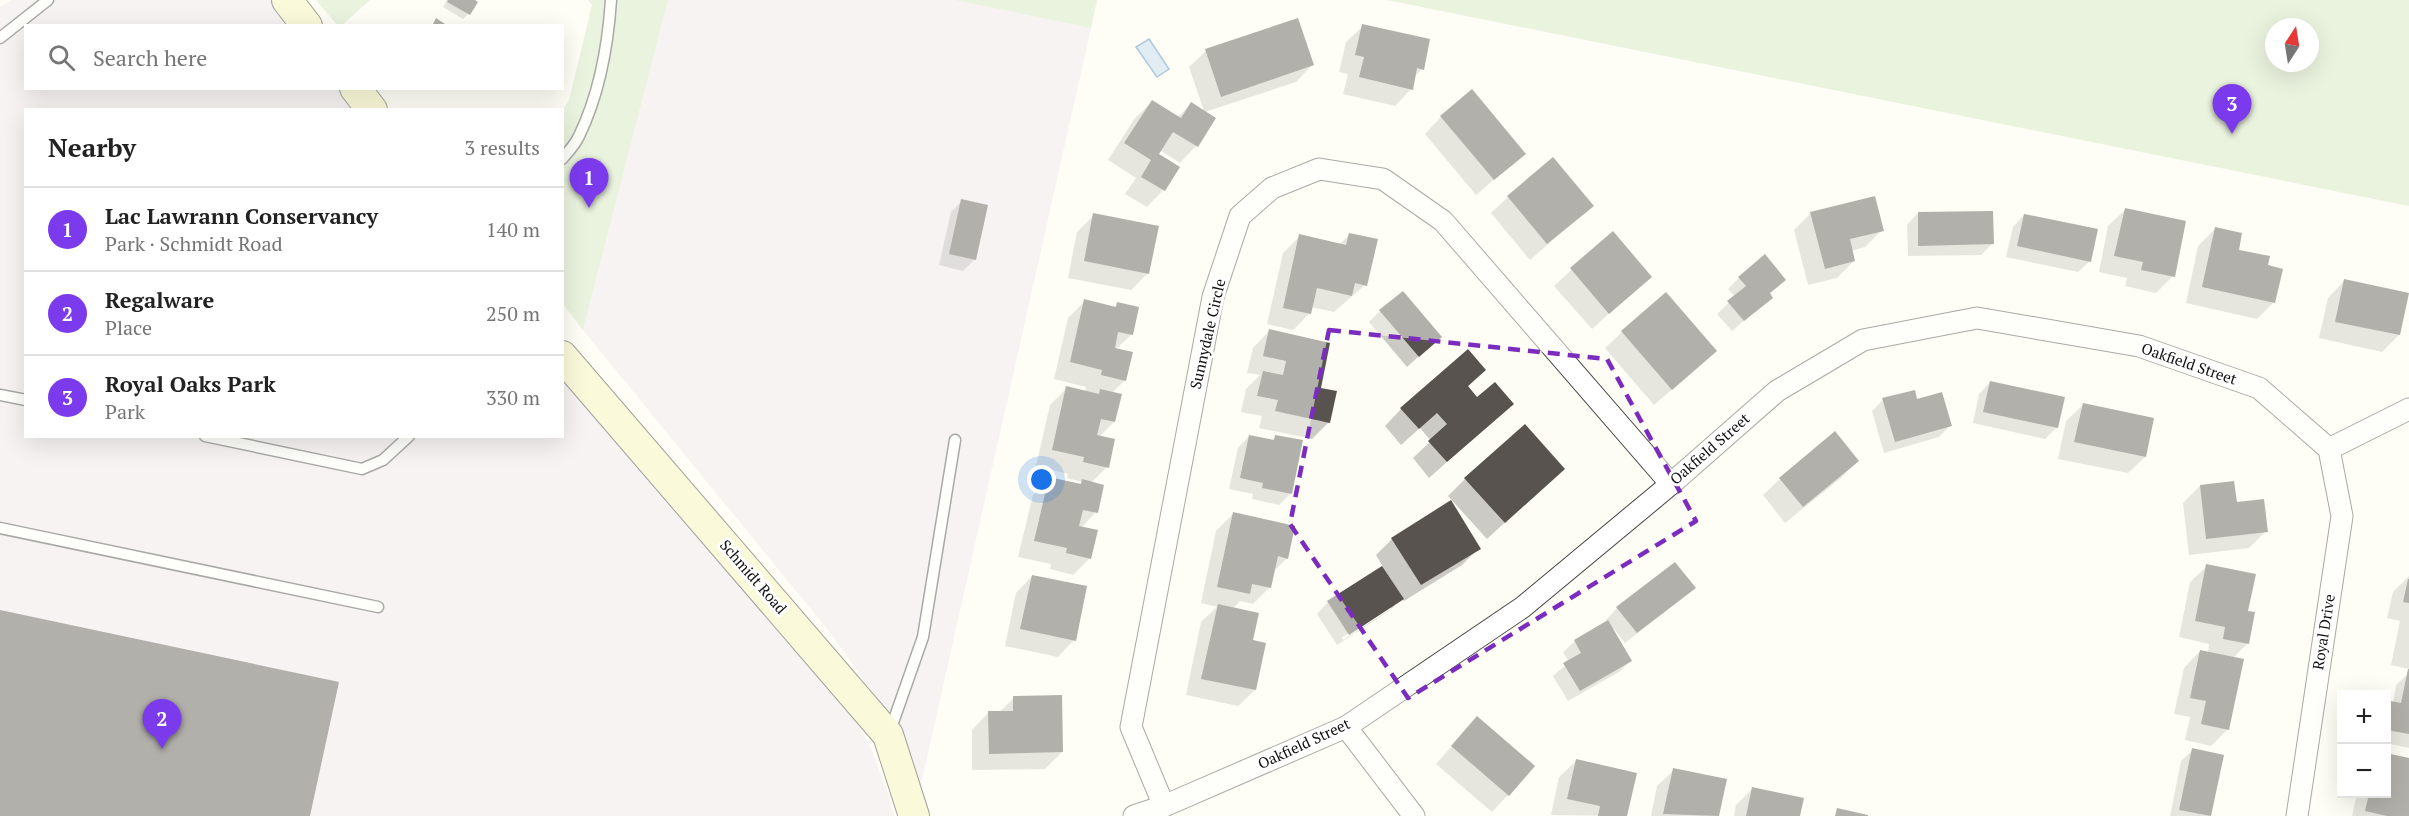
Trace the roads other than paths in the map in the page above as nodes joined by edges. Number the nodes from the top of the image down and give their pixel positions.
1 (48, 0) edge
2 (287, 0) edge
3 (611, 0) edge
4 (305, 24) edge
5 (0, 38) edge
6 (357, 90) edge
7 (370, 108) edge
8 (564, 156) edge
9 (564, 358) edge
10 (0, 395) edge
11 (24, 400) edge
12 (2409, 408) edge
13 (215, 438) edge
14 (407, 438) edge
15 (955, 440) dead end
16 (2329, 449) junction
17 (1671, 483) junction
18 (0, 528) edge
19 (378, 607) dead end
20 (1346, 727) junction
21 (888, 735) junction
22 (1164, 806) junction
23 (914, 816) edge
24 (1134, 816) edge
25 (1414, 816) edge
26 (2297, 816) edge

1 - 5 lane
2 - 4 street
3 - 8 lane
6 - 7 street
9 - 21 street, Schmidt Road
10 - 11 lane
12 - 16 street
13 - 14 lane
15 - 21 lane
16 - 17 street, Oakfield Street
16 - 26 street, Royal Drive
17 - 20 street, Oakfield Street
17 - 22 street, Sunnydale Circle
18 - 19 lane
20 - 22 street, Oakfield Street
20 - 25 street
21 - 23 street, Schmidt Road
22 - 24 street, Oakfield Street

